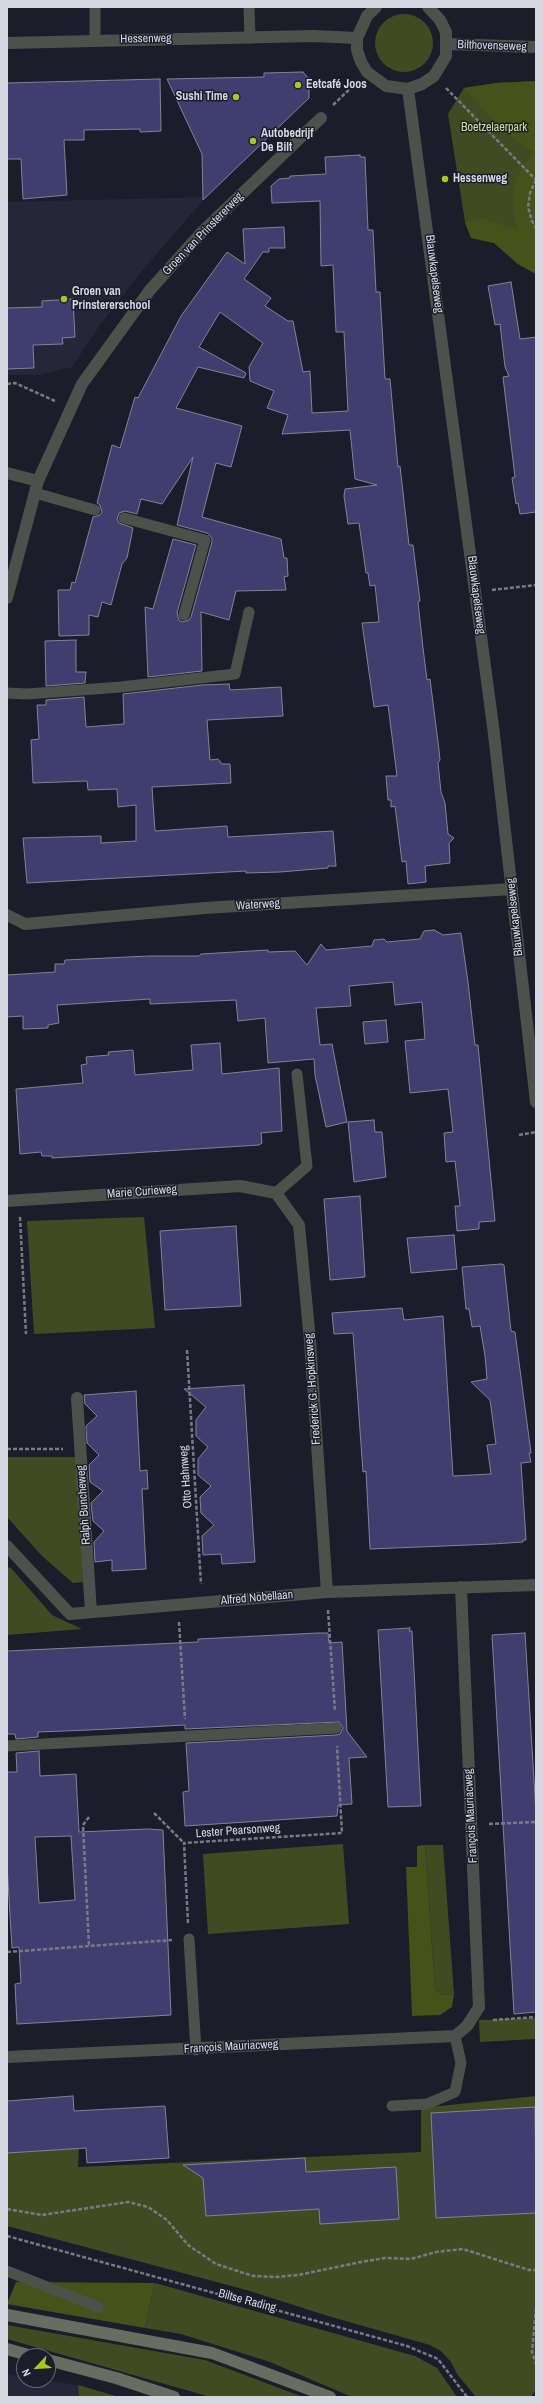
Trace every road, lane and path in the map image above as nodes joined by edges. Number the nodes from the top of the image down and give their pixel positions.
1 (94, 7) edge
2 (249, 7) edge
3 (376, 7) edge
4 (428, 7) edge
5 (250, 38) junction
6 (357, 38) junction
7 (95, 40) junction
8 (7, 43) edge
9 (447, 44) junction
10 (536, 47) edge
11 (367, 72) junction
12 (434, 76) junction
13 (408, 89) junction
14 (321, 118) joint
15 (536, 180) edge
16 (536, 228) edge
17 (7, 384) edge
18 (71, 408) junction
19 (7, 473) edge
20 (38, 481) junction
21 (35, 493) junction
22 (95, 510) dead end
23 (124, 518) dead end
24 (536, 585) edge
25 (475, 592) junction
26 (7, 598) edge
27 (249, 612) dead end
28 (184, 615) dead end
29 (7, 692) edge
30 (512, 889) junction
31 (7, 915) edge
32 (534, 1063) edge
33 (297, 1074) dead end
34 (536, 1102) edge
35 (536, 1132) edge
36 (519, 1135) dead end
37 (276, 1193) junction
38 (13, 1200) edge
39 (26, 1334) dead end
40 (187, 1350) dead end
41 (77, 1398) dead end
42 (80, 1448) junction
43 (7, 1449) edge
44 (7, 1546) edge
45 (536, 1585) edge
46 (461, 1587) junction
47 (327, 1592) junction
48 (202, 1603) junction
49 (178, 1605) junction
50 (91, 1612) junction
51 (336, 1728) dead end
52 (186, 1737) junction
53 (7, 1746) edge
54 (154, 1813) dead end
55 (89, 1817) dead end
56 (536, 1822) edge
57 (471, 1824) junction
58 (342, 1833) dead end
59 (184, 1843) junction
60 (189, 1939) junction
61 (89, 1946) junction
62 (7, 1952) edge
63 (536, 2017) edge
64 (470, 2022) junction
65 (455, 2036) junction
66 (196, 2050) junction
67 (7, 2057) edge
68 (392, 2106) dead end
69 (7, 2209) edge
70 (7, 2236) edge
71 (536, 2270) edge
72 (7, 2271) edge
73 (98, 2307) dead end
74 (536, 2308) edge
75 (7, 2315) edge
76 (56, 2362) edge
77 (536, 2364) edge
78 (174, 2397) edge
79 (330, 2397) edge
80 (467, 2397) edge

1 - 7 lane
2 - 5 lane
3 - 6 street
4 - 9 street
5 - 6 street, Hessenweg
5 - 7 street, Hessenweg
6 - 11 street
7 - 8 street, Hessenweg
9 - 10 street, Bilthovenseweg
9 - 12 street
11 - 13 street
11 - 14 path
12 - 13 street
12 - 15 path
13 - 25 street, Blauwkapelseweg
14 - 18 street, Groen van Prinstererweg
15 - 16 path
17 - 18 path
18 - 20 street, Groen van Prinstererweg
19 - 20 street
20 - 21 street, Groen van Prinstererweg
21 - 22 lane
21 - 26 street, Groen van Prinstererweg
23 - 28 lane
24 - 25 path
25 - 30 street, Blauwkapelseweg
27 - 29 lane
30 - 31 street, Waterweg
30 - 32 street, Blauwkapelseweg
32 - 34 street, Blauwkapelseweg
33 - 37 lane
35 - 36 path
37 - 38 street, Marie Curieweg
37 - 47 street, Frederick G. Hopkinsweg
38 - 39 path
40 - 48 path, Otto Hahnweg
41 - 42 street, Ralph Buncheweg
42 - 43 path
42 - 50 street, Ralph Buncheweg
44 - 50 street, Alfred Nobellaan
45 - 46 street, Alfred Nobellaan
46 - 47 street, Alfred Nobellaan
46 - 57 street, François Mauriacweg
47 - 48 street, Alfred Nobellaan
48 - 49 street, Alfred Nobellaan
49 - 50 street, Alfred Nobellaan
49 - 52 path
51 - 52 lane
52 - 53 lane
54 - 59 path
55 - 61 path
56 - 57 path
57 - 64 street, François Mauriacweg
58 - 59 path, Lester Pearsonweg
59 - 60 path, Lester Pearsonweg
60 - 61 path
60 - 66 lane
61 - 62 path
63 - 64 path
64 - 65 street, François Mauriacweg
65 - 66 street, François Mauriacweg
65 - 68 lane
66 - 67 street, François Mauriacweg
69 - 71 path
70 - 80 path, Biltse Rading
72 - 73 lane
74 - 77 path
75 - 79 main road
76 - 78 main road

